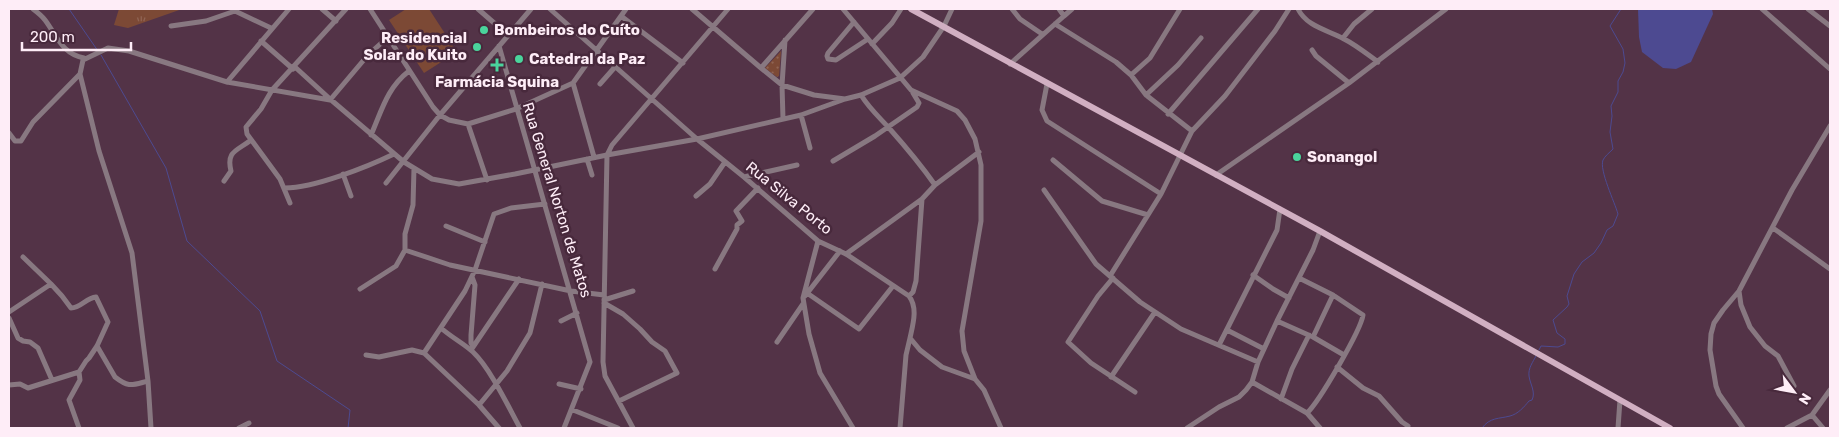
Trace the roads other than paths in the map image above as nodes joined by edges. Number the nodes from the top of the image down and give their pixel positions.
1 (33, 9) edge
2 (289, 9) edge
3 (322, 9) edge
4 (346, 9) edge
5 (370, 9) edge
6 (478, 9) edge
7 (531, 9) edge
8 (550, 9) edge
9 (626, 9) edge
10 (692, 9) edge
11 (728, 9) edge
12 (813, 9) edge
13 (842, 9) edge
14 (901, 9) edge
15 (911, 9) edge
16 (952, 9) edge
17 (1012, 9) edge
18 (1059, 9) edge
19 (1072, 9) edge
20 (1180, 9) edge
21 (1258, 9) edge
22 (1290, 9) edge
23 (1298, 9) edge
24 (1372, 9) edge
25 (1446, 9) edge
26 (1762, 9) edge
27 (1808, 9) edge
28 (622, 16) junction
29 (1064, 16) junction
30 (336, 21) junction
31 (854, 22) junction
32 (1055, 24) junction
33 (171, 26) dead end
34 (944, 26) junction
35 (1830, 26) edge
36 (713, 27) junction
37 (272, 28) junction
38 (1042, 34) junction
39 (508, 35) junction
40 (388, 37) junction
41 (1201, 38) dead end
42 (1343, 38) junction
43 (785, 40) junction
44 (260, 41) junction
45 (870, 42) junction
46 (499, 46) junction
47 (596, 50) junction
48 (1312, 50) dead end
49 (84, 58) junction
50 (683, 62) junction
51 (1378, 62) junction
52 (1010, 64) junction
53 (615, 67) junction
54 (294, 68) junction
55 (761, 68) junction
56 (1830, 69) edge
57 (409, 71) junction
58 (80, 74) junction
59 (1131, 75) junction
60 (900, 78) junction
61 (227, 82) junction
62 (1349, 83) junction
63 (573, 84) junction
64 (600, 84) dead end
65 (1047, 84) junction
66 (782, 85) junction
67 (272, 90) junction
68 (911, 90) junction
69 (861, 95) junction
70 (1146, 95) junction
71 (845, 99) junction
72 (330, 100) junction
73 (652, 100) junction
74 (516, 109) junction
75 (801, 114) junction
76 (1168, 114) junction
77 (440, 115) junction
78 (783, 119) junction
79 (468, 124) junction
80 (1830, 126) edge
81 (888, 127) junction
82 (1192, 131) junction
83 (9, 133) edge
84 (371, 135) junction
85 (697, 139) junction
86 (251, 140) junction
87 (810, 148) dead end
88 (979, 152) junction
89 (394, 154) junction
90 (606, 155) junction
91 (1180, 156) junction
92 (594, 157) junction
93 (587, 159) junction
94 (1053, 160) dead end
95 (833, 161) dead end
96 (404, 162) junction
97 (725, 162) junction
98 (798, 165) dead end
99 (414, 168) junction
100 (536, 170) junction
101 (343, 174) junction
102 (592, 175) dead end
103 (1216, 175) junction
104 (744, 177) junction
105 (224, 180) dead end
106 (487, 180) junction
107 (386, 183) dead end
108 (935, 185) junction
109 (285, 188) junction
110 (758, 188) junction
111 (1044, 190) dead end
112 (1161, 194) junction
113 (351, 196) dead end
114 (696, 196) dead end
115 (922, 199) junction
116 (290, 203) dead end
117 (545, 204) junction
118 (1280, 209) junction
119 (1148, 215) junction
120 (446, 226) dead end
121 (1773, 228) junction
122 (1320, 231) junction
123 (818, 241) junction
124 (485, 242) junction
125 (405, 250) junction
126 (843, 252) junction
127 (23, 257) dead end
128 (715, 268) dead end
129 (1830, 269) edge
130 (475, 270) junction
131 (1253, 275) junction
132 (472, 277) junction
133 (1111, 277) junction
134 (1299, 278) junction
135 (519, 279) junction
136 (51, 284) junction
137 (542, 284) junction
138 (893, 286) junction
139 (360, 289) dead end
140 (571, 291) junction
141 (633, 291) dead end
142 (1739, 291) junction
143 (1333, 295) junction
144 (909, 296) junction
145 (804, 298) junction
146 (1289, 298) junction
147 (604, 299) junction
148 (9, 312) edge
149 (1155, 312) junction
150 (577, 314) junction
151 (9, 318) edge
152 (1277, 320) junction
153 (561, 321) dead end
154 (441, 328) junction
155 (1227, 330) junction
156 (1311, 336) junction
157 (910, 338) junction
158 (777, 342) dead end
159 (1219, 344) junction
160 (97, 346) junction
161 (472, 348) junction
162 (1264, 350) junction
163 (424, 353) junction
164 (366, 355) dead end
165 (1344, 356) junction
166 (590, 362) junction
167 (603, 362) junction
168 (1258, 362) junction
169 (1337, 366) junction
170 (79, 372) junction
171 (1111, 377) junction
172 (975, 379) junction
173 (52, 380) junction
174 (148, 381) junction
175 (1252, 382) junction
176 (559, 384) dead end
177 (9, 385) edge
178 (496, 385) junction
179 (1794, 386) dead end
180 (581, 389) junction
181 (1830, 390) edge
182 (1135, 392) dead end
183 (1282, 399) junction
184 (1620, 400) junction
185 (619, 401) junction
186 (479, 405) junction
187 (573, 410) junction
188 (1306, 413) junction
189 (1812, 415) junction
190 (248, 423) dead end
191 (1408, 426) dead end
192 (631, 427) edge
193 (79, 428) edge
194 (151, 428) edge
195 (239, 428) edge
196 (500, 428) edge
197 (520, 428) edge
198 (564, 428) edge
199 (618, 428) edge
200 (853, 428) edge
201 (900, 428) edge
202 (1002, 428) edge
203 (1187, 428) edge
204 (1320, 428) edge
205 (1618, 428) edge
206 (1670, 428) edge
207 (1742, 428) edge
208 (1786, 428) edge
209 (1823, 428) edge

1 - 49 street
2 - 37 street
3 - 30 street
4 - 30 street
5 - 40 street
6 - 39 street
7 - 39 street
8 - 47 street, Rua Silva Porto
9 - 28 street
10 - 36 street
11 - 36 street
12 - 43 street
13 - 31 street
14 - 45 street
15 - 34 main road
16 - 34 street
17 - 38 street
18 - 29 street
19 - 29 street
20 - 59 street
21 - 76 street
22 - 82 street
23 - 42 street
24 - 42 street
25 - 51 street
26 - 56 street
27 - 35 street
28 - 47 street
28 - 50 street
29 - 32 street
30 - 54 street
31 - 45 street
31 - 45 street
32 - 38 street
32 - 59 street
33 - 37 street
34 - 52 main road
34 - 60 street
36 - 50 street
36 - 55 street
37 - 44 street
38 - 52 street
39 - 46 street
40 - 57 street
40 - 72 street
41 - 70 street
42 - 51 street
43 - 55 street
43 - 66 street
44 - 54 street
44 - 61 street
45 - 60 street
46 - 74 street, Rua General Norton de Matos
46 - 77 street
47 - 53 street, Rua Silva Porto
47 - 63 street
48 - 62 street
49 - 58 street
49 - 61 street
50 - 73 street
51 - 62 street
52 - 65 main road
53 - 64 street
53 - 73 street, Rua Silva Porto
54 - 67 street
54 - 72 street
55 - 66 street
57 - 77 street
57 - 84 street
58 - 83 street
58 - 174 street
59 - 70 street
60 - 68 street
60 - 69 street
61 - 67 street
62 - 103 street
63 - 74 street
63 - 92 street
65 - 91 main road
65 - 112 street
66 - 71 street
66 - 78 street
67 - 72 street
67 - 86 street
68 - 81 street
68 - 88 street
69 - 71 street
69 - 81 street
70 - 76 street
71 - 75 street
72 - 84 street
73 - 85 street, Rua Silva Porto
73 - 90 street
74 - 79 street
74 - 100 street, Rua General Norton de Matos
75 - 78 street
75 - 87 street
76 - 82 street
77 - 79 street
77 - 96 street
78 - 85 street
79 - 106 street
80 - 121 street
81 - 95 street
81 - 108 street
82 - 91 street
84 - 89 street
85 - 90 street
85 - 97 street, Rua Silva Porto
86 - 105 street
86 - 109 street
88 - 108 street
88 - 172 street
89 - 96 street
89 - 101 street
90 - 92 street
90 - 147 street
91 - 103 main road
91 - 112 street
92 - 93 street
93 - 100 street
93 - 102 street
94 - 119 street
96 - 99 street
96 - 107 street
97 - 104 street, Rua Silva Porto
97 - 114 street
98 - 104 street
99 - 106 street
99 - 125 street
100 - 106 street
100 - 117 street, Rua General Norton de Matos
101 - 109 street
101 - 113 street
103 - 118 main road
104 - 110 street, Rua Silva Porto
108 - 115 street
109 - 116 street
110 - 123 street, Rua Silva Porto
110 - 128 street
111 - 133 street
112 - 119 street
115 - 126 street
115 - 144 street
117 - 124 street
117 - 140 street, Rua General Norton de Matos
118 - 122 main road
118 - 131 street
119 - 133 street
120 - 124 street
121 - 129 street
121 - 142 street
122 - 134 street
122 - 184 main road
123 - 126 street, Rua Silva Porto
123 - 145 street
124 - 130 street
125 - 130 street
125 - 139 street
126 - 138 street, Rua Silva Porto
126 - 145 street
127 - 136 street
130 - 132 street
130 - 135 street
131 - 146 street
131 - 155 street
132 - 154 street
132 - 161 street
133 - 149 street
133 - 171 street
134 - 143 street
134 - 146 street
135 - 137 street
135 - 161 street
136 - 148 street
136 - 160 street
137 - 140 street
137 - 178 street
138 - 144 street, Rua Silva Porto
138 - 145 street
140 - 147 street
140 - 150 street, Rua General Norton de Matos
141 - 147 street
142 - 179 street
142 - 207 street
143 - 156 street
143 - 165 street
144 - 157 street
145 - 158 street
145 - 200 street
146 - 152 street
147 - 167 street
147 - 185 street
149 - 159 street
149 - 171 street
150 - 153 street
150 - 166 street, Rua General Norton de Matos
151 - 173 street
152 - 156 street
152 - 162 street
154 - 161 street
154 - 163 street
155 - 159 street
155 - 162 street
156 - 165 street
156 - 183 street
157 - 172 street
157 - 201 street
159 - 168 street
160 - 170 street
160 - 174 street
161 - 178 street
162 - 168 street
163 - 164 street
163 - 186 street
165 - 169 street
166 - 167 street
166 - 180 street
167 - 185 street
168 - 175 street
169 - 188 street
169 - 191 street
170 - 173 street
170 - 193 street
171 - 182 street
172 - 202 street
173 - 177 street
174 - 194 street
175 - 183 street
175 - 203 street
176 - 180 street
178 - 186 street
178 - 197 street
180 - 187 street
181 - 189 street
183 - 188 street
184 - 205 street
184 - 206 main road
185 - 192 street
186 - 196 street
187 - 198 street
187 - 199 street
188 - 204 street
189 - 208 street
189 - 209 street
190 - 195 street

